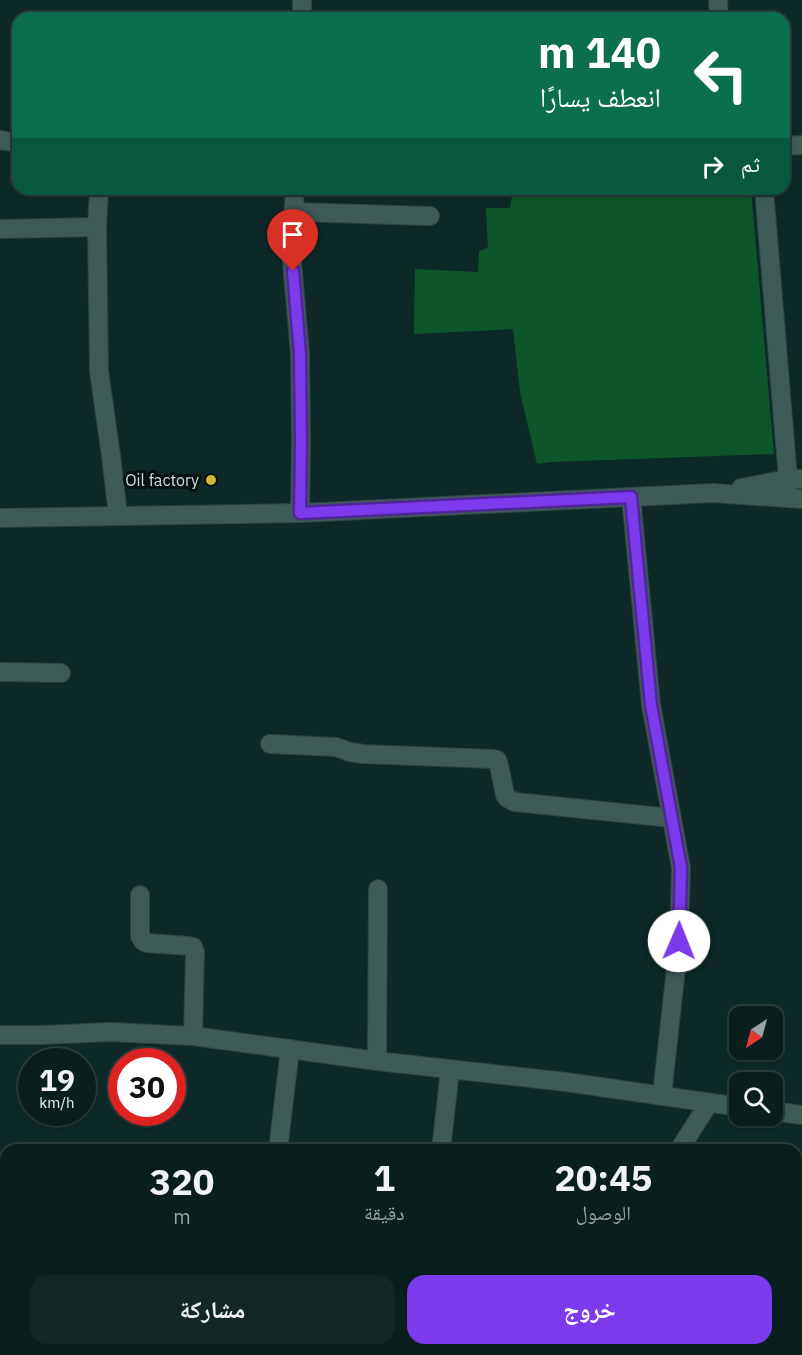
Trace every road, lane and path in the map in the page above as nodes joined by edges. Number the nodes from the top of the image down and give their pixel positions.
1 (99, 195) edge
2 (294, 195) edge
3 (765, 195) edge
4 (293, 212) junction
5 (430, 216) dead end
6 (97, 227) junction
7 (2, 229) dead end
8 (795, 479) edge
9 (713, 493) junction
10 (631, 497) junction
11 (795, 498) edge
12 (300, 513) junction
13 (118, 515) junction
14 (0, 518) edge
15 (0, 672) edge
16 (61, 673) dead end
17 (270, 744) dead end
18 (671, 818) junction
19 (378, 889) dead end
20 (140, 894) dead end
21 (0, 1035) edge
22 (193, 1036) junction
23 (290, 1049) junction
24 (377, 1061) junction
25 (450, 1070) junction
26 (662, 1095) junction
27 (710, 1103) junction
28 (729, 1106) edge
29 (783, 1112) edge
30 (802, 1115) edge
31 (279, 1144) edge
32 (442, 1144) edge
33 (683, 1144) edge

1 - 6 street
2 - 4 street
3 - 8 street
4 - 5 street
4 - 12 street
6 - 7 street
6 - 13 street
8 - 9 street
8 - 11 street
9 - 10 street
9 - 11 street
10 - 12 street
10 - 18 street
12 - 13 street
13 - 14 street
15 - 16 street
17 - 18 street
18 - 26 street
19 - 24 street
20 - 22 street
21 - 22 street
22 - 23 street
23 - 24 street
23 - 31 street
24 - 25 street
25 - 26 street
25 - 32 street
26 - 27 street
27 - 28 street
27 - 33 street
29 - 30 street

